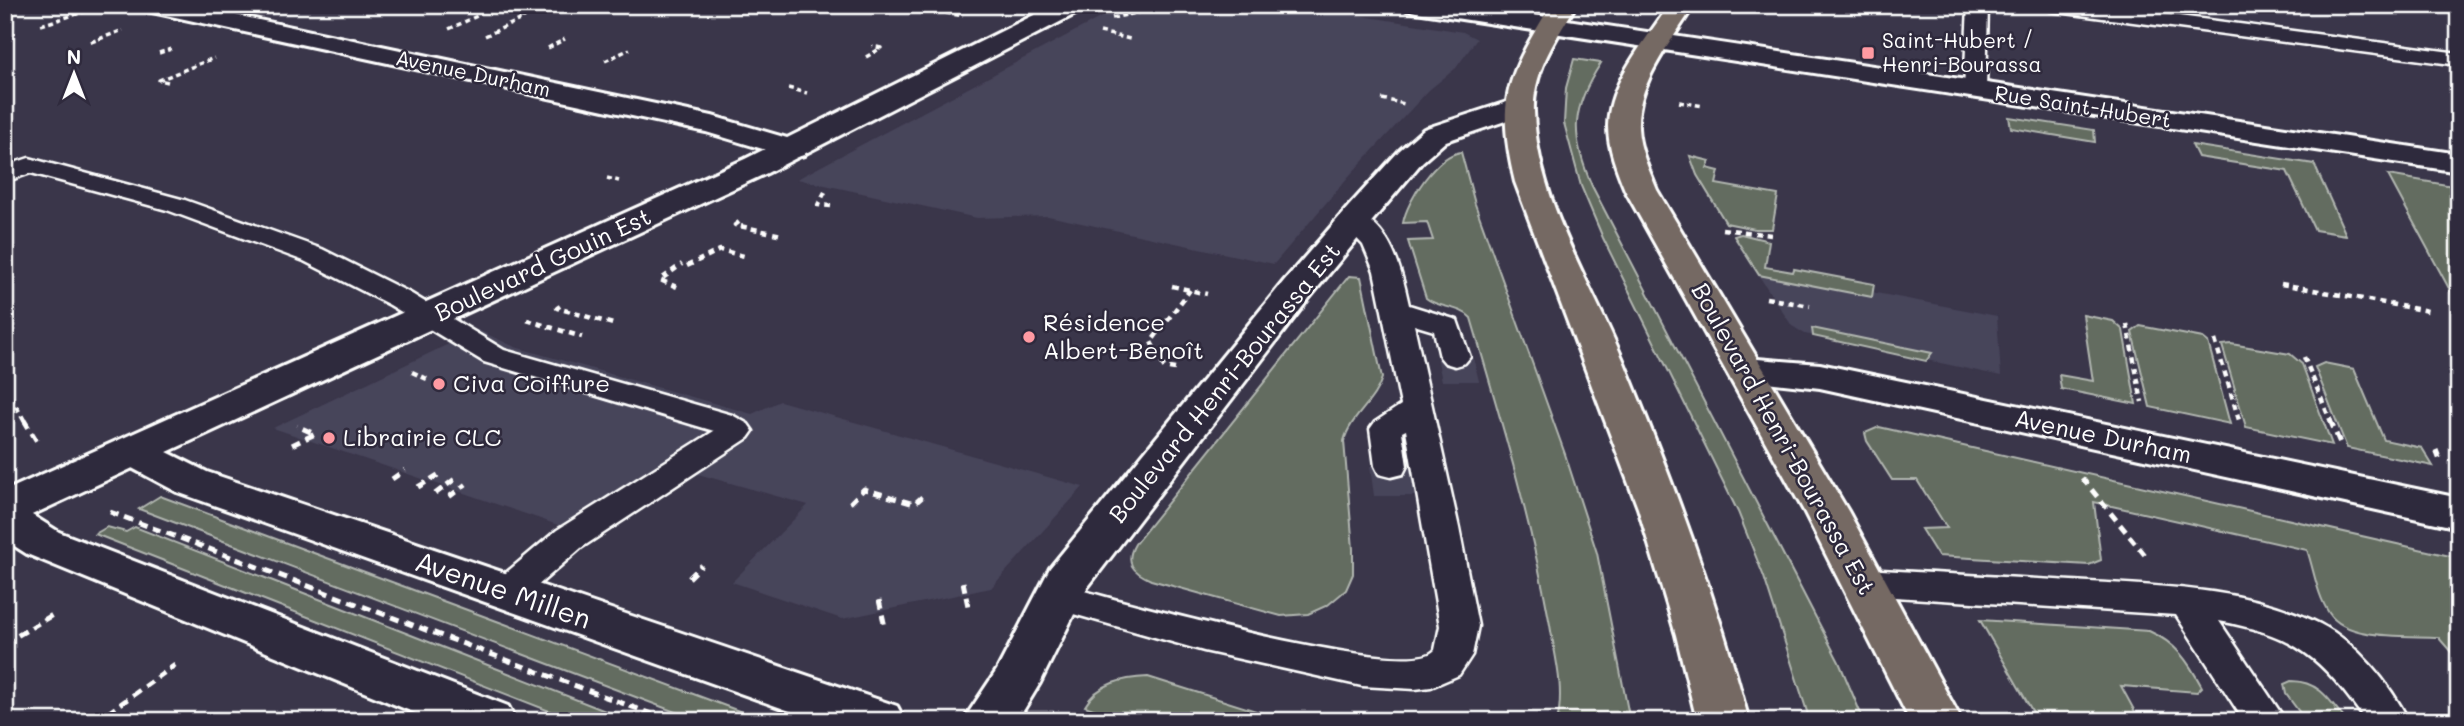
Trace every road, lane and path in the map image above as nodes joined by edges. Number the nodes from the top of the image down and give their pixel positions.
1 (152, 5) edge
2 (1074, 5) edge
3 (1416, 5) edge
4 (1682, 5) edge
5 (1978, 5) edge
6 (2050, 5) edge
7 (93, 9) dead end
8 (1201, 9) dead end
9 (1558, 16) edge
10 (519, 17) dead end
11 (1102, 20) dead end
12 (41, 24) dead end
13 (1119, 37) dead end
14 (1130, 39) dead end
15 (476, 41) dead end
16 (1658, 42) junction
17 (872, 46) dead end
18 (216, 57) dead end
19 (866, 57) dead end
20 (2459, 59) edge
21 (168, 82) dead end
22 (1975, 90) junction
23 (1679, 102) dead end
24 (1704, 106) dead end
25 (1519, 107) junction
26 (793, 149) junction
27 (2459, 163) edge
28 (5, 175) edge
29 (825, 192) dead end
30 (831, 206) dead end
31 (742, 220) dead end
32 (1354, 222) junction
33 (1722, 229) dead end
34 (782, 235) dead end
35 (1770, 236) dead end
36 (744, 256) dead end
37 (2281, 284) dead end
38 (1172, 286) dead end
39 (677, 287) dead end
40 (1191, 290) junction
41 (1207, 294) dead end
42 (1766, 298) dead end
43 (566, 302) dead end
44 (1810, 306) dead end
45 (1396, 310) junction
46 (2428, 311) dead end
47 (520, 317) dead end
48 (429, 318) junction
49 (612, 324) dead end
50 (2126, 324) dead end
51 (583, 337) dead end
52 (2215, 340) dead end
53 (1455, 357) dead end
54 (2304, 357) dead end
55 (1745, 370) junction
56 (1184, 372) dead end
57 (5, 387) edge
58 (1417, 408) junction
59 (2143, 410) dead end
60 (292, 424) dead end
61 (2242, 430) dead end
62 (292, 444) dead end
63 (132, 451) junction
64 (2343, 451) dead end
65 (44, 453) dead end
66 (1391, 466) dead end
67 (407, 470) dead end
68 (438, 475) dead end
69 (2080, 475) dead end
70 (394, 479) dead end
71 (455, 480) dead end
72 (466, 484) dead end
73 (418, 487) dead end
74 (435, 494) dead end
75 (449, 497) dead end
76 (922, 497) dead end
77 (850, 503) dead end
78 (2101, 503) dead end
79 (5, 509) edge
80 (106, 510) dead end
81 (2459, 513) edge
82 (5, 519) edge
83 (702, 565) dead end
84 (689, 578) dead end
85 (963, 582) dead end
86 (1864, 582) junction
87 (507, 592) junction
88 (1058, 597) junction
89 (879, 600) dead end
90 (2188, 604) junction
91 (968, 606) dead end
92 (54, 614) dead end
93 (884, 627) dead end
94 (5, 643) edge
95 (175, 665) dead end
96 (108, 712) dead end
97 (490, 721) edge
98 (670, 721) edge
99 (879, 721) edge
100 (989, 721) edge
101 (1723, 721) edge
102 (1936, 721) edge
103 (2266, 721) edge
104 (2389, 721) edge

1 - 26 street, Avenue Durham
2 - 26 street, Boulevard Gouin Est
3 - 9 street, Rue Saint-Hubert
4 - 16 main road, Boulevard Henri-Bourassa Est
5 - 22 lane
6 - 20 lane
7 - 12 path
8 - 11 path
9 - 16 street, Rue Saint-Hubert
9 - 25 main road
10 - 15 path
13 - 14 path
16 - 22 street, Rue Saint-Hubert
16 - 55 main road, Boulevard Henri-Bourassa Est
17 - 19 path
18 - 21 path
22 - 27 street, Rue Saint-Hubert
23 - 24 path
25 - 32 street, Boulevard Henri-Bourassa Est
25 - 101 main road
26 - 48 street, Boulevard Gouin Est
28 - 48 lane
29 - 30 path
31 - 34 path
32 - 45 lane
32 - 88 street, Boulevard Henri-Bourassa Est
33 - 35 path
36 - 39 path
37 - 46 path
38 - 40 path
40 - 41 path
40 - 56 path
42 - 44 path
43 - 49 path
45 - 53 lane
45 - 58 lane
47 - 51 path
48 - 63 street, Boulevard Gouin Est
48 - 87 lane
50 - 59 path
52 - 61 path
54 - 64 path
55 - 81 street, Avenue Durham
55 - 86 main road, Boulevard Henri-Bourassa Est
57 - 65 path
58 - 66 lane
58 - 88 lane
60 - 62 path
63 - 79 street, Boulevard Gouin Est
63 - 87 street, Avenue Millen
67 - 70 path
68 - 73 path
69 - 78 path
71 - 74 path
72 - 75 path
76 - 77 path
80 - 98 path
82 - 97 street
83 - 84 path
85 - 91 path
86 - 90 lane
86 - 102 main road, Boulevard Henri-Bourassa Est
87 - 99 street, Avenue Millen
88 - 100 street, Boulevard Henri-Bourassa Est
89 - 93 path
90 - 103 lane
90 - 104 lane
92 - 94 path
95 - 96 path

